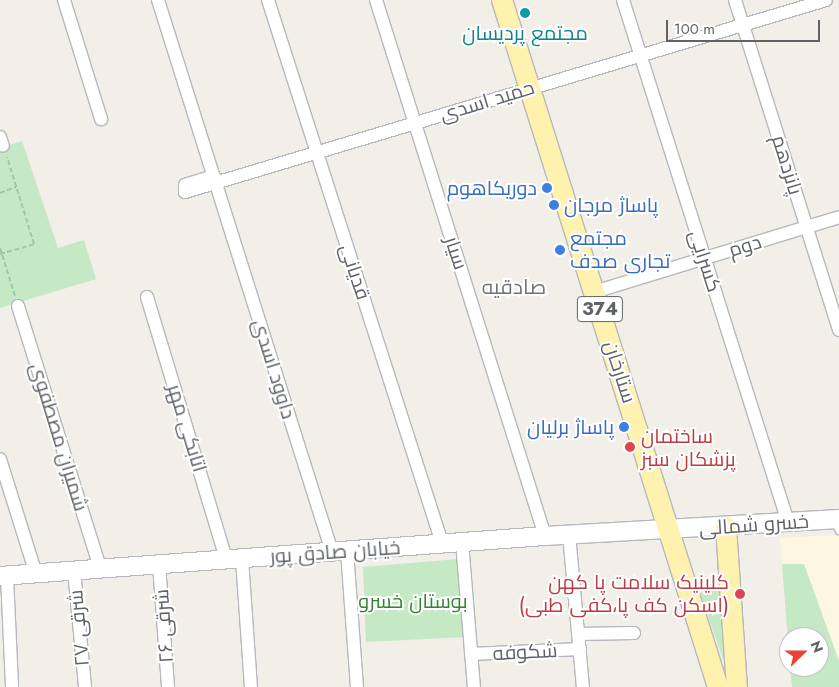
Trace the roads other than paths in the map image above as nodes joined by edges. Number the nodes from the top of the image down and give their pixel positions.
1 (64, 0) edge
2 (158, 0) edge
3 (268, 0) edge
4 (376, 0) edge
5 (502, 0) edge
6 (623, 0) edge
7 (735, 0) edge
8 (826, 0) edge
9 (743, 25) junction
10 (640, 56) junction
11 (530, 88) junction
12 (101, 119) dead end
13 (415, 123) junction
14 (316, 153) junction
15 (215, 181) junction
16 (839, 217) edge
17 (806, 227) junction
18 (704, 258) junction
19 (594, 292) junction
20 (147, 297) dead end
21 (18, 306) road end
22 (839, 330) edge
23 (0, 460) edge
24 (788, 522) junction
25 (837, 523) edge
26 (726, 527) junction
27 (670, 530) junction
28 (569, 534) junction
29 (545, 536) junction
30 (462, 542) junction
31 (442, 543) junction
32 (340, 551) junction
33 (234, 559) junction
34 (159, 564) junction
35 (100, 568) junction
36 (74, 570) junction
37 (36, 574) junction
38 (4, 576) edge
39 (634, 632) dead end
40 (578, 634) junction
41 (580, 649) junction
42 (471, 654) junction
43 (586, 685) edge
44 (12, 687) edge
45 (85, 687) edge
46 (168, 687) edge
47 (251, 687) edge
48 (357, 687) edge
49 (474, 687) edge
50 (718, 687) edge
51 (737, 687) edge

1 - 12 street
2 - 15 street, داوود اسدی
3 - 14 street, قدیانی
4 - 13 street, سیار
5 - 11 main road, ستارخان / 374
6 - 10 street, کسرایی
7 - 9 street, پانزدهم
8 - 9 street, حمید اسدی
9 - 10 street, حمید اسدی
9 - 17 street, پانزدهم
10 - 11 street, حمید اسدی
10 - 18 street, کسرایی
11 - 13 street, حمید اسدی
11 - 19 main road, ستارخان / 374
13 - 14 street, حمید اسدی
13 - 29 street, سیار
14 - 15 street, حمید اسدی
14 - 31 street, قدیانی
15 - 32 street, داوود اسدی
16 - 17 street, دوم
17 - 18 street, دوم
17 - 22 street, پانزدهم
18 - 19 street, دوم
18 - 24 street, کسرایی
19 - 27 main road, ستارخان / 374
20 - 33 street, اتابکی مهر
21 - 35 street, شمیران مصطفوی
23 - 37 street
24 - 25 main road, خسرو شمالی
24 - 26 main road, خسرو شمالی
26 - 27 main road, خسرو شمالی
26 - 51 main road
27 - 28 main road, خیابان صادق پور
27 - 50 main road, ستارخان / 374
28 - 29 main road, خیابان صادق پور
28 - 40 street
29 - 30 main road, خیابان صادق پور
30 - 31 main road, خیابان صادق پور
30 - 42 street
31 - 32 main road, خیابان صادق پور
32 - 33 main road, خیابان صادق پور
32 - 48 street, داوود اسدی
33 - 34 main road, خیابان صادق پور
33 - 47 street, اتابکی مهر
34 - 35 main road, خیابان صادق پور
34 - 46 street, ۲۶ شرقی
35 - 36 main road, خیابان صادق پور
36 - 37 main road, خیابان صادق پور
36 - 45 street, ۲۷ شرقی
37 - 38 main road, خیابان صادق پور
38 - 44 street
39 - 40 street
40 - 41 street
41 - 42 street, شکوفه
41 - 43 street
42 - 49 street

